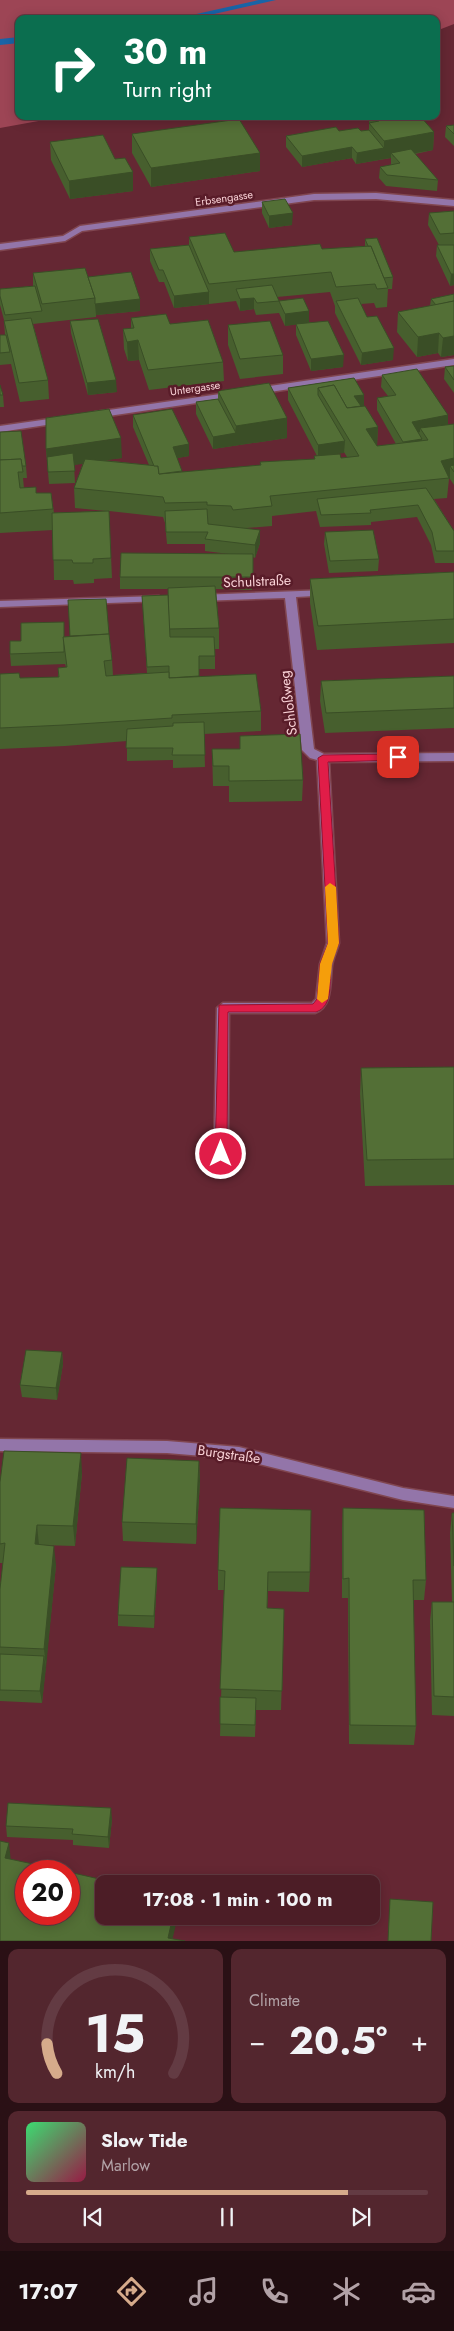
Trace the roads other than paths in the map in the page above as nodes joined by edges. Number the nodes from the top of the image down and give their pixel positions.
1 (454, 203) edge
2 (0, 247) edge
3 (454, 362) edge
4 (0, 429) edge
5 (338, 592) edge
6 (290, 596) junction
7 (0, 604) edge
8 (454, 757) edge
9 (323, 758) junction
10 (221, 1154) dead end
11 (0, 1445) edge
12 (454, 1502) edge

1 - 2 street, Erbsengasse
3 - 4 street, Untergasse
5 - 6 street, Schulstraße
6 - 7 street, Schulstraße
6 - 9 street, Schloßweg
8 - 9 street
9 - 10 street
11 - 12 street, Burgstraße

